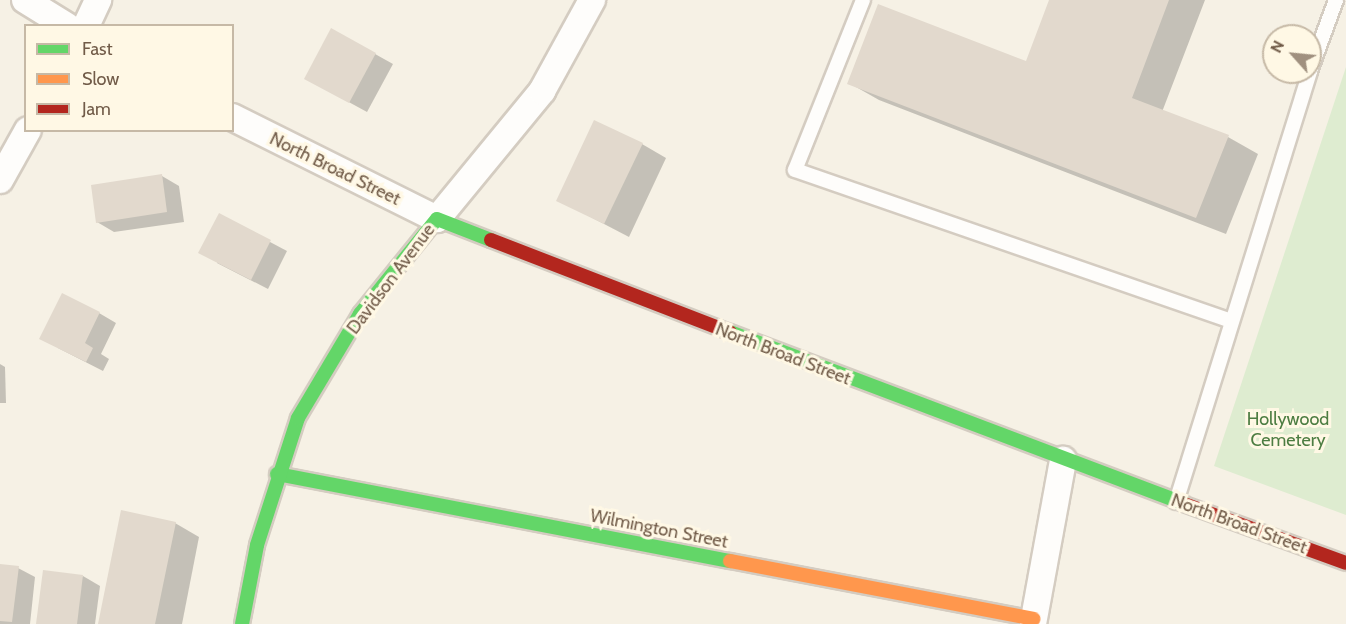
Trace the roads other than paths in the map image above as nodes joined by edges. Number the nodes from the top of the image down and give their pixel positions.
1 (25, 0) edge
2 (98, 0) edge
3 (591, 0) edge
4 (862, 0) edge
5 (1336, 0) edge
6 (64, 24) edge
7 (87, 24) edge
8 (1322, 39) edge
9 (1306, 84) edge
10 (234, 118) edge
11 (27, 132) edge
12 (0, 180) edge
13 (437, 219) junction
14 (1232, 321) junction
15 (1063, 460) junction
16 (277, 474) junction
17 (1176, 502) junction
18 (1346, 563) edge
19 (1034, 621) edge
20 (242, 624) edge

1 - 6 street
2 - 7 street
3 - 13 street, Davidson Avenue
4 - 14 lane
5 - 8 lane
9 - 14 lane
10 - 13 street, North Broad Street
11 - 12 street
13 - 15 street, North Broad Street
13 - 16 street, Davidson Avenue
14 - 17 lane
15 - 17 street, North Broad Street
15 - 19 street
16 - 19 street, Wilmington Street
16 - 20 street, Davidson Avenue
17 - 18 street, North Broad Street

